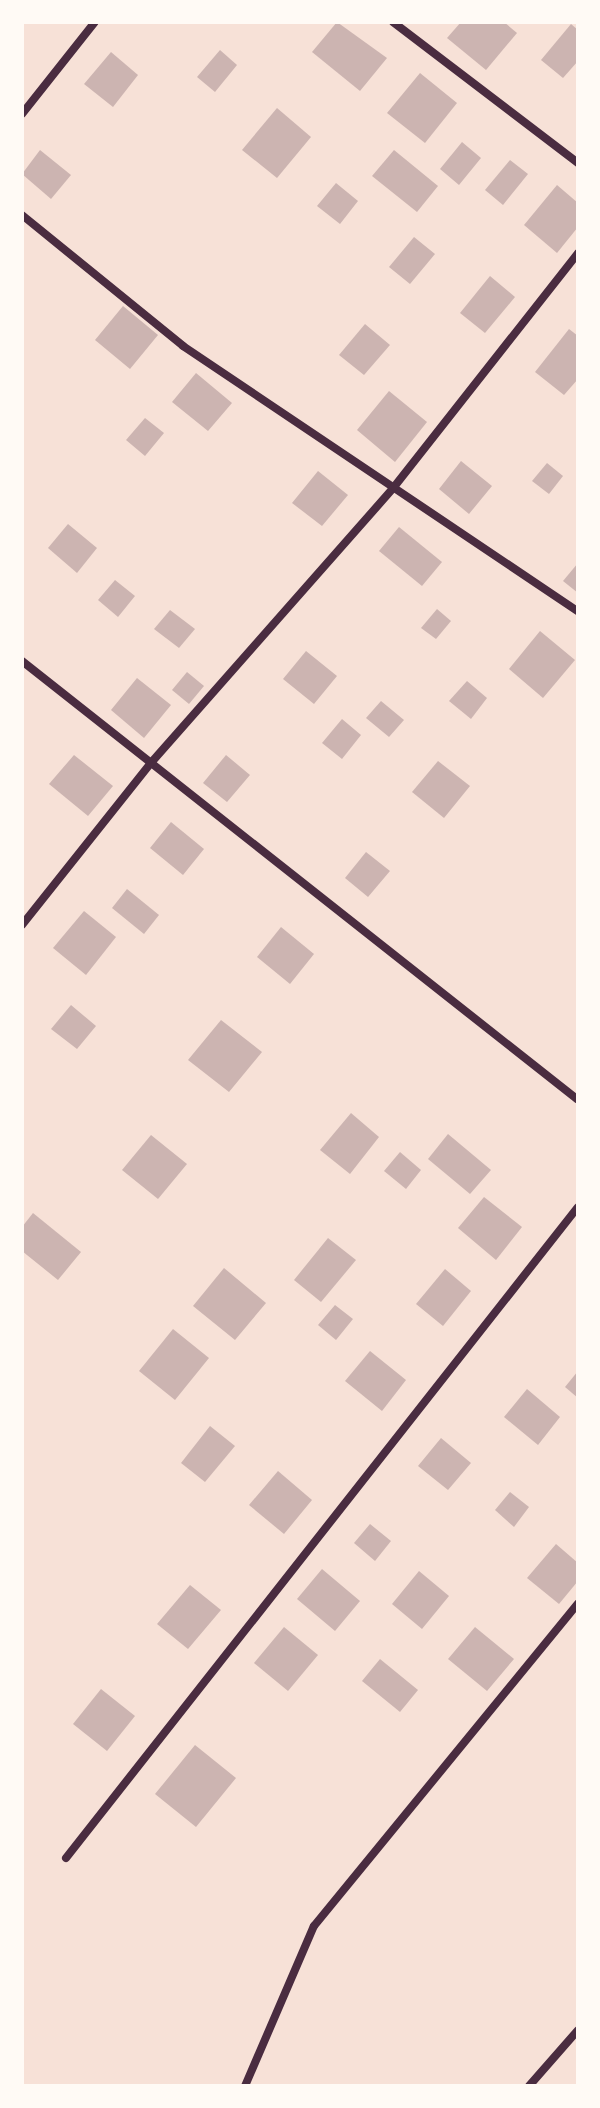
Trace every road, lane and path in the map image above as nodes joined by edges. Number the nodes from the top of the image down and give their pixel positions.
1 (95, 22) edge
2 (393, 22) edge
3 (22, 114) edge
4 (578, 163) edge
5 (22, 215) edge
6 (578, 253) edge
7 (394, 487) junction
8 (578, 611) edge
9 (22, 661) edge
10 (150, 764) junction
11 (22, 925) edge
12 (578, 1100) edge
13 (578, 1207) edge
14 (578, 1603) edge
15 (66, 1858) dead end
16 (578, 2030) edge
17 (245, 2086) edge
18 (529, 2086) edge

1 - 3 street
2 - 4 street
5 - 7 street
6 - 7 street
7 - 8 street
7 - 10 street
9 - 10 street
10 - 11 street
10 - 12 street
13 - 15 street
14 - 17 street
16 - 18 street

